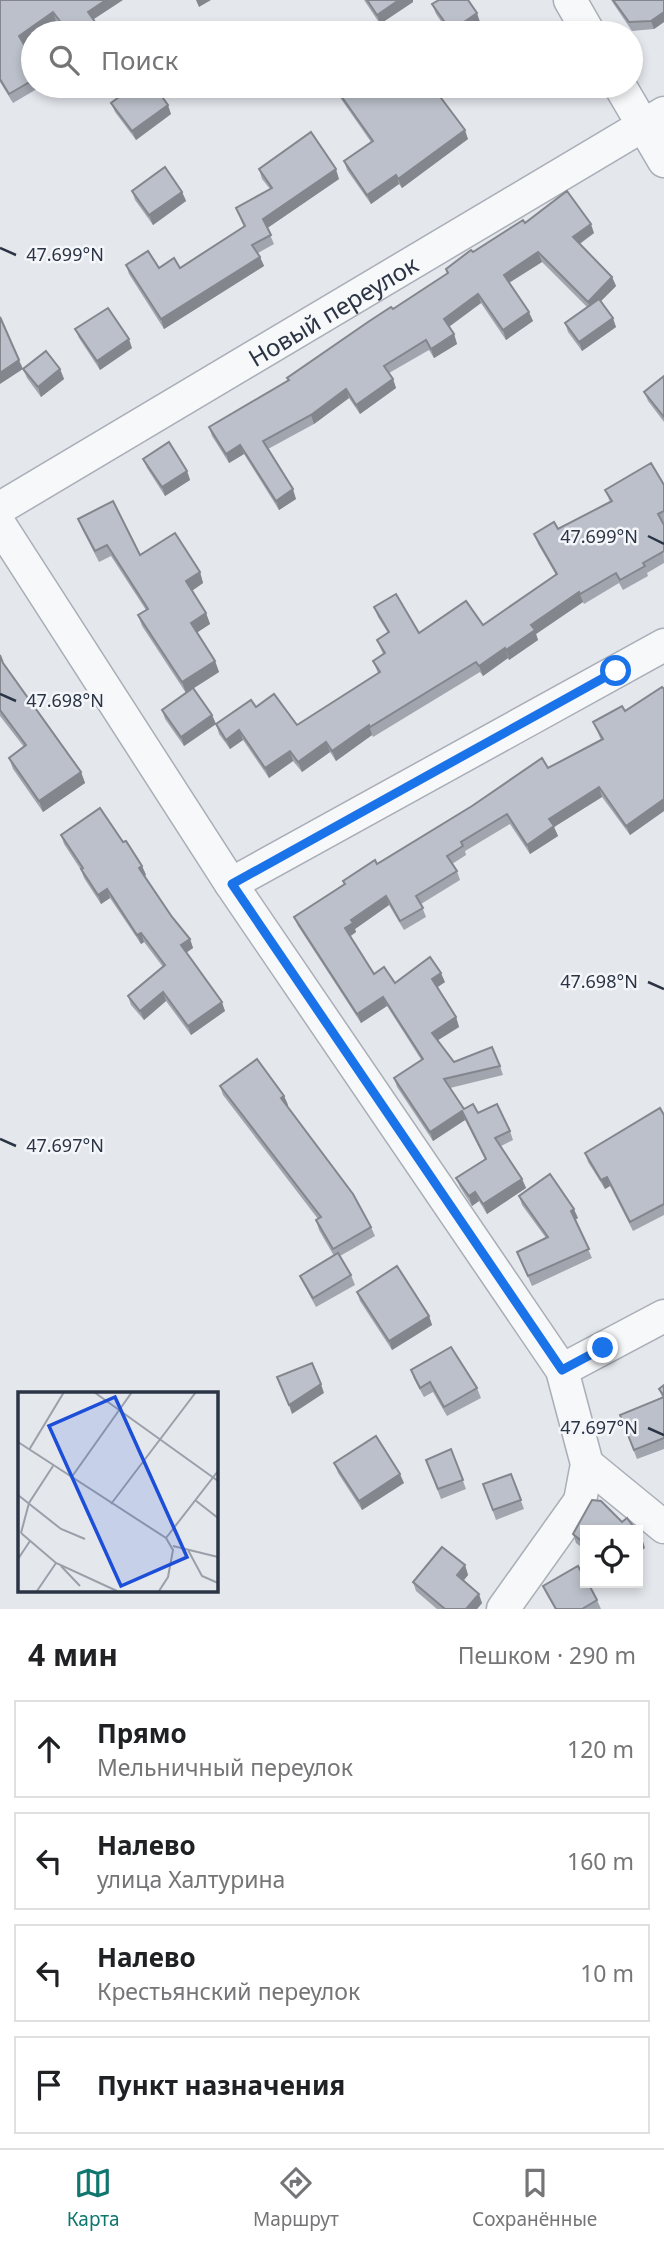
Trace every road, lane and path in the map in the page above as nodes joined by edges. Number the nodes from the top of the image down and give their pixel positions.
1 (570, 0) edge
2 (582, 21) edge
3 (632, 98) edge
4 (653, 119) edge
5 (664, 162) edge
6 (0, 508) edge
7 (0, 525) edge
8 (664, 645) edge
9 (232, 884) junction
10 (664, 1316) edge
11 (562, 1370) junction
12 (587, 1464) junction
13 (664, 1527) edge
14 (503, 1609) edge

1 - 2 street
3 - 4 street
4 - 5 street
4 - 6 street, Новый переулок
7 - 9 street
8 - 9 street
9 - 11 street
10 - 11 street
11 - 12 street
12 - 13 street
12 - 14 street

